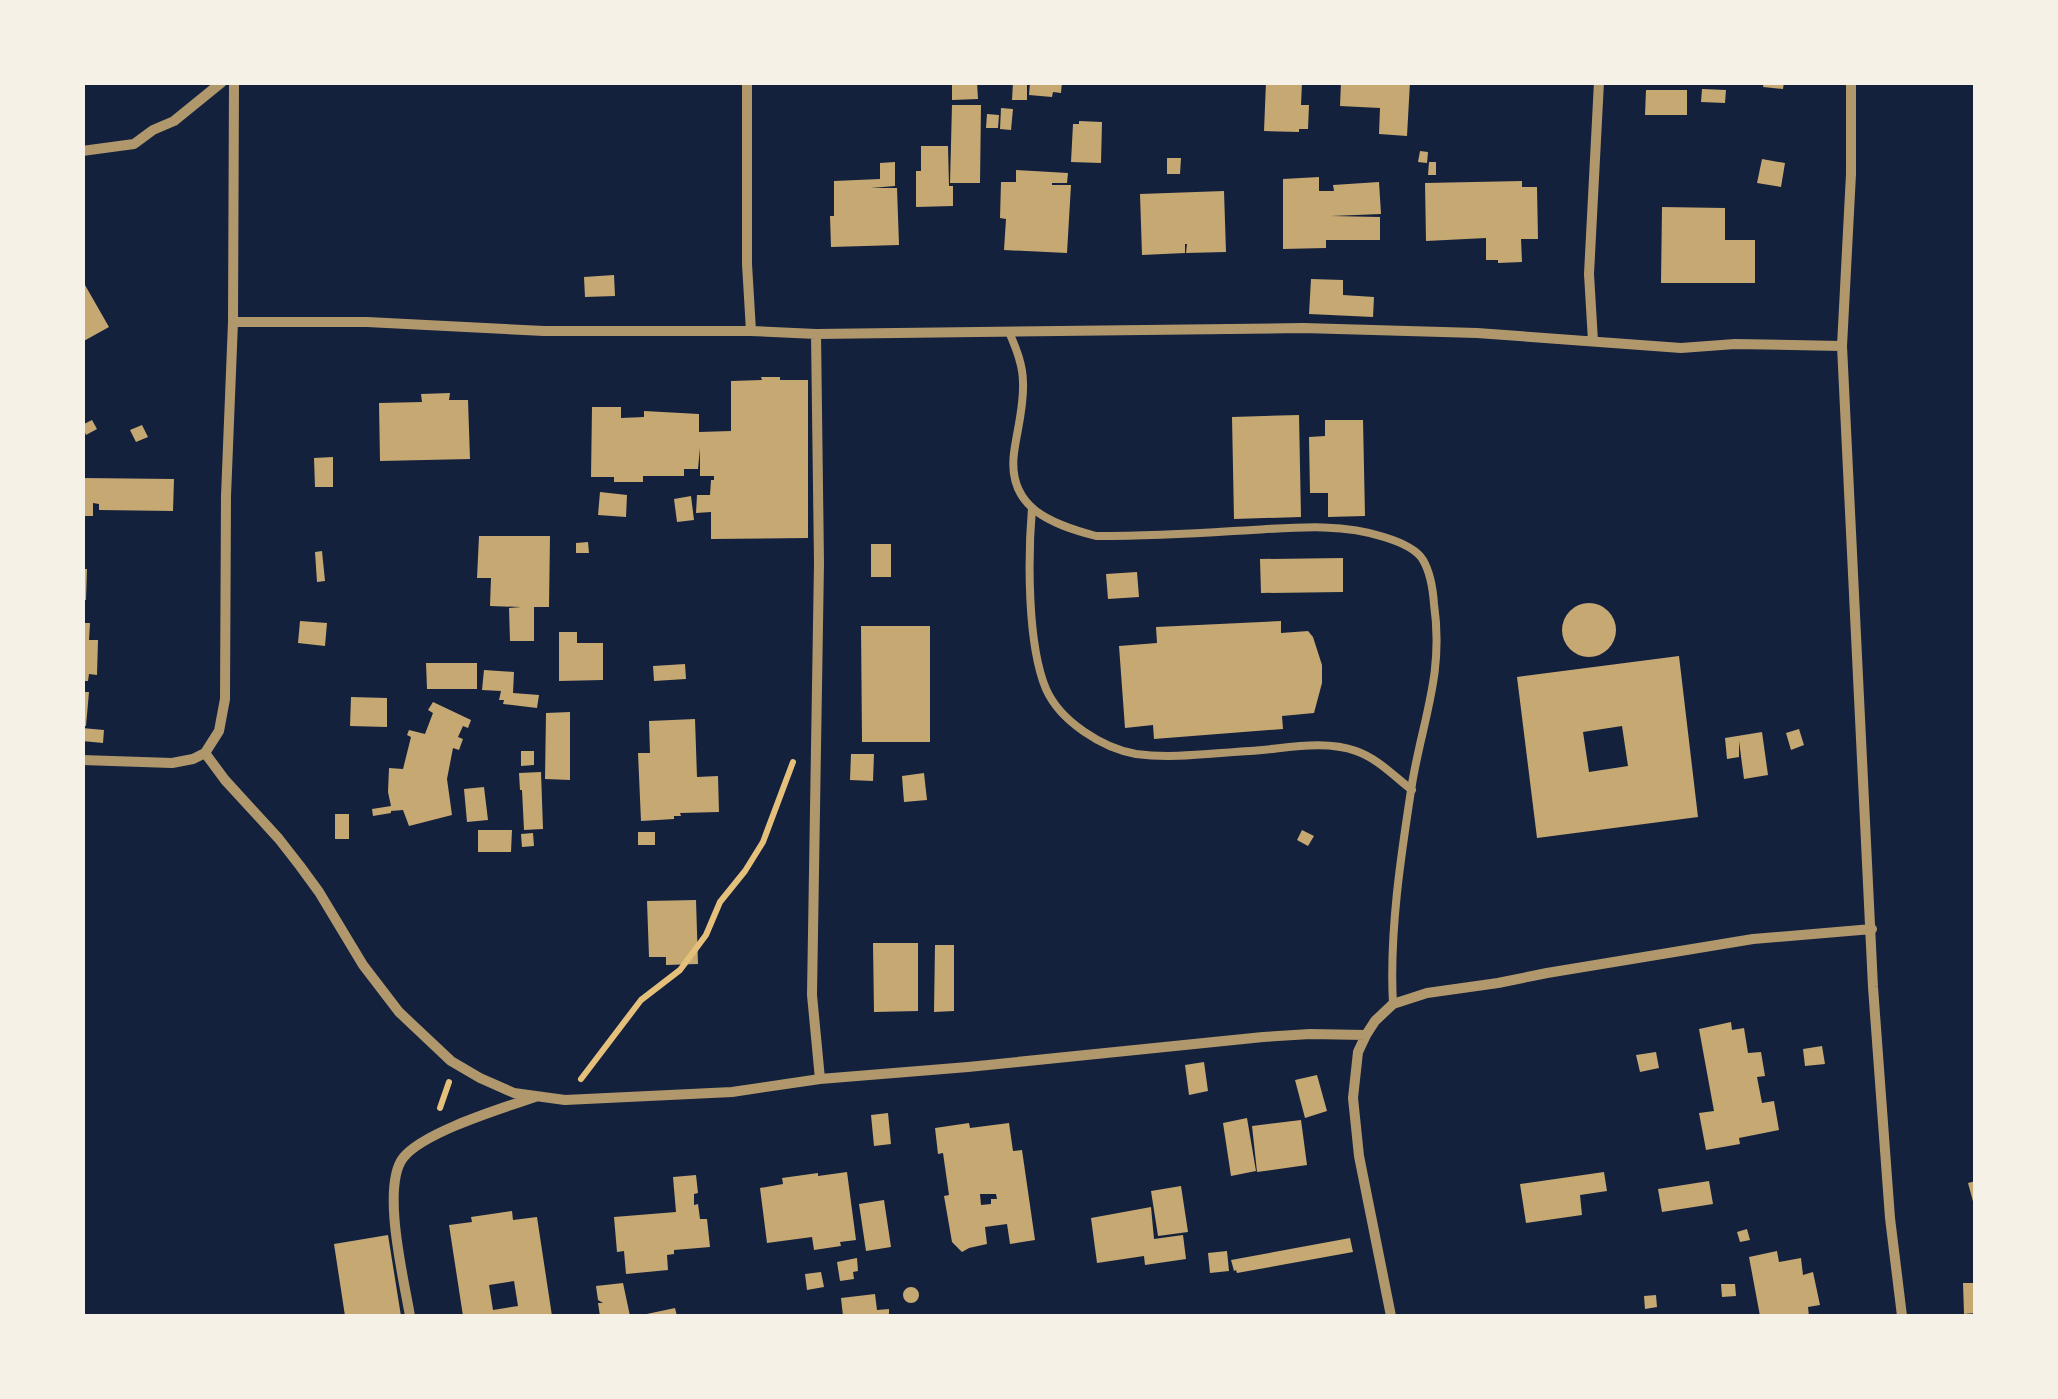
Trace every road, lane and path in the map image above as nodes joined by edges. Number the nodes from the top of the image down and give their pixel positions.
1 (222, 82) edge
2 (234, 82) edge
3 (746, 82) edge
4 (1599, 82) edge
5 (1851, 82) edge
6 (82, 151) edge
7 (233, 322) junction
8 (751, 331) junction
9 (1009, 332) junction
10 (816, 334) junction
11 (1593, 341) junction
12 (1842, 346) junction
13 (1032, 508) junction
14 (798, 746) dead end
15 (205, 752) junction
16 (82, 760) edge
17 (1412, 790) junction
18 (1872, 929) junction
19 (1393, 1004) junction
20 (1366, 1035) junction
21 (820, 1079) junction
22 (536, 1096) junction
23 (565, 1100) junction
24 (410, 1316) edge
25 (1392, 1316) edge
26 (1902, 1316) edge

1 - 6 street
2 - 7 street
3 - 8 street
4 - 11 street
5 - 12 street
7 - 8 street
7 - 15 street
8 - 10 street
9 - 10 street
9 - 11 street
9 - 13 lane
10 - 21 street
11 - 12 street
12 - 18 street
13 - 17 lane
13 - 17 lane
14 - 23 path
15 - 16 street
15 - 22 street
17 - 19 lane
18 - 19 street
18 - 26 street
19 - 20 street
20 - 21 street
20 - 25 street
21 - 23 street
22 - 23 street
22 - 24 street

